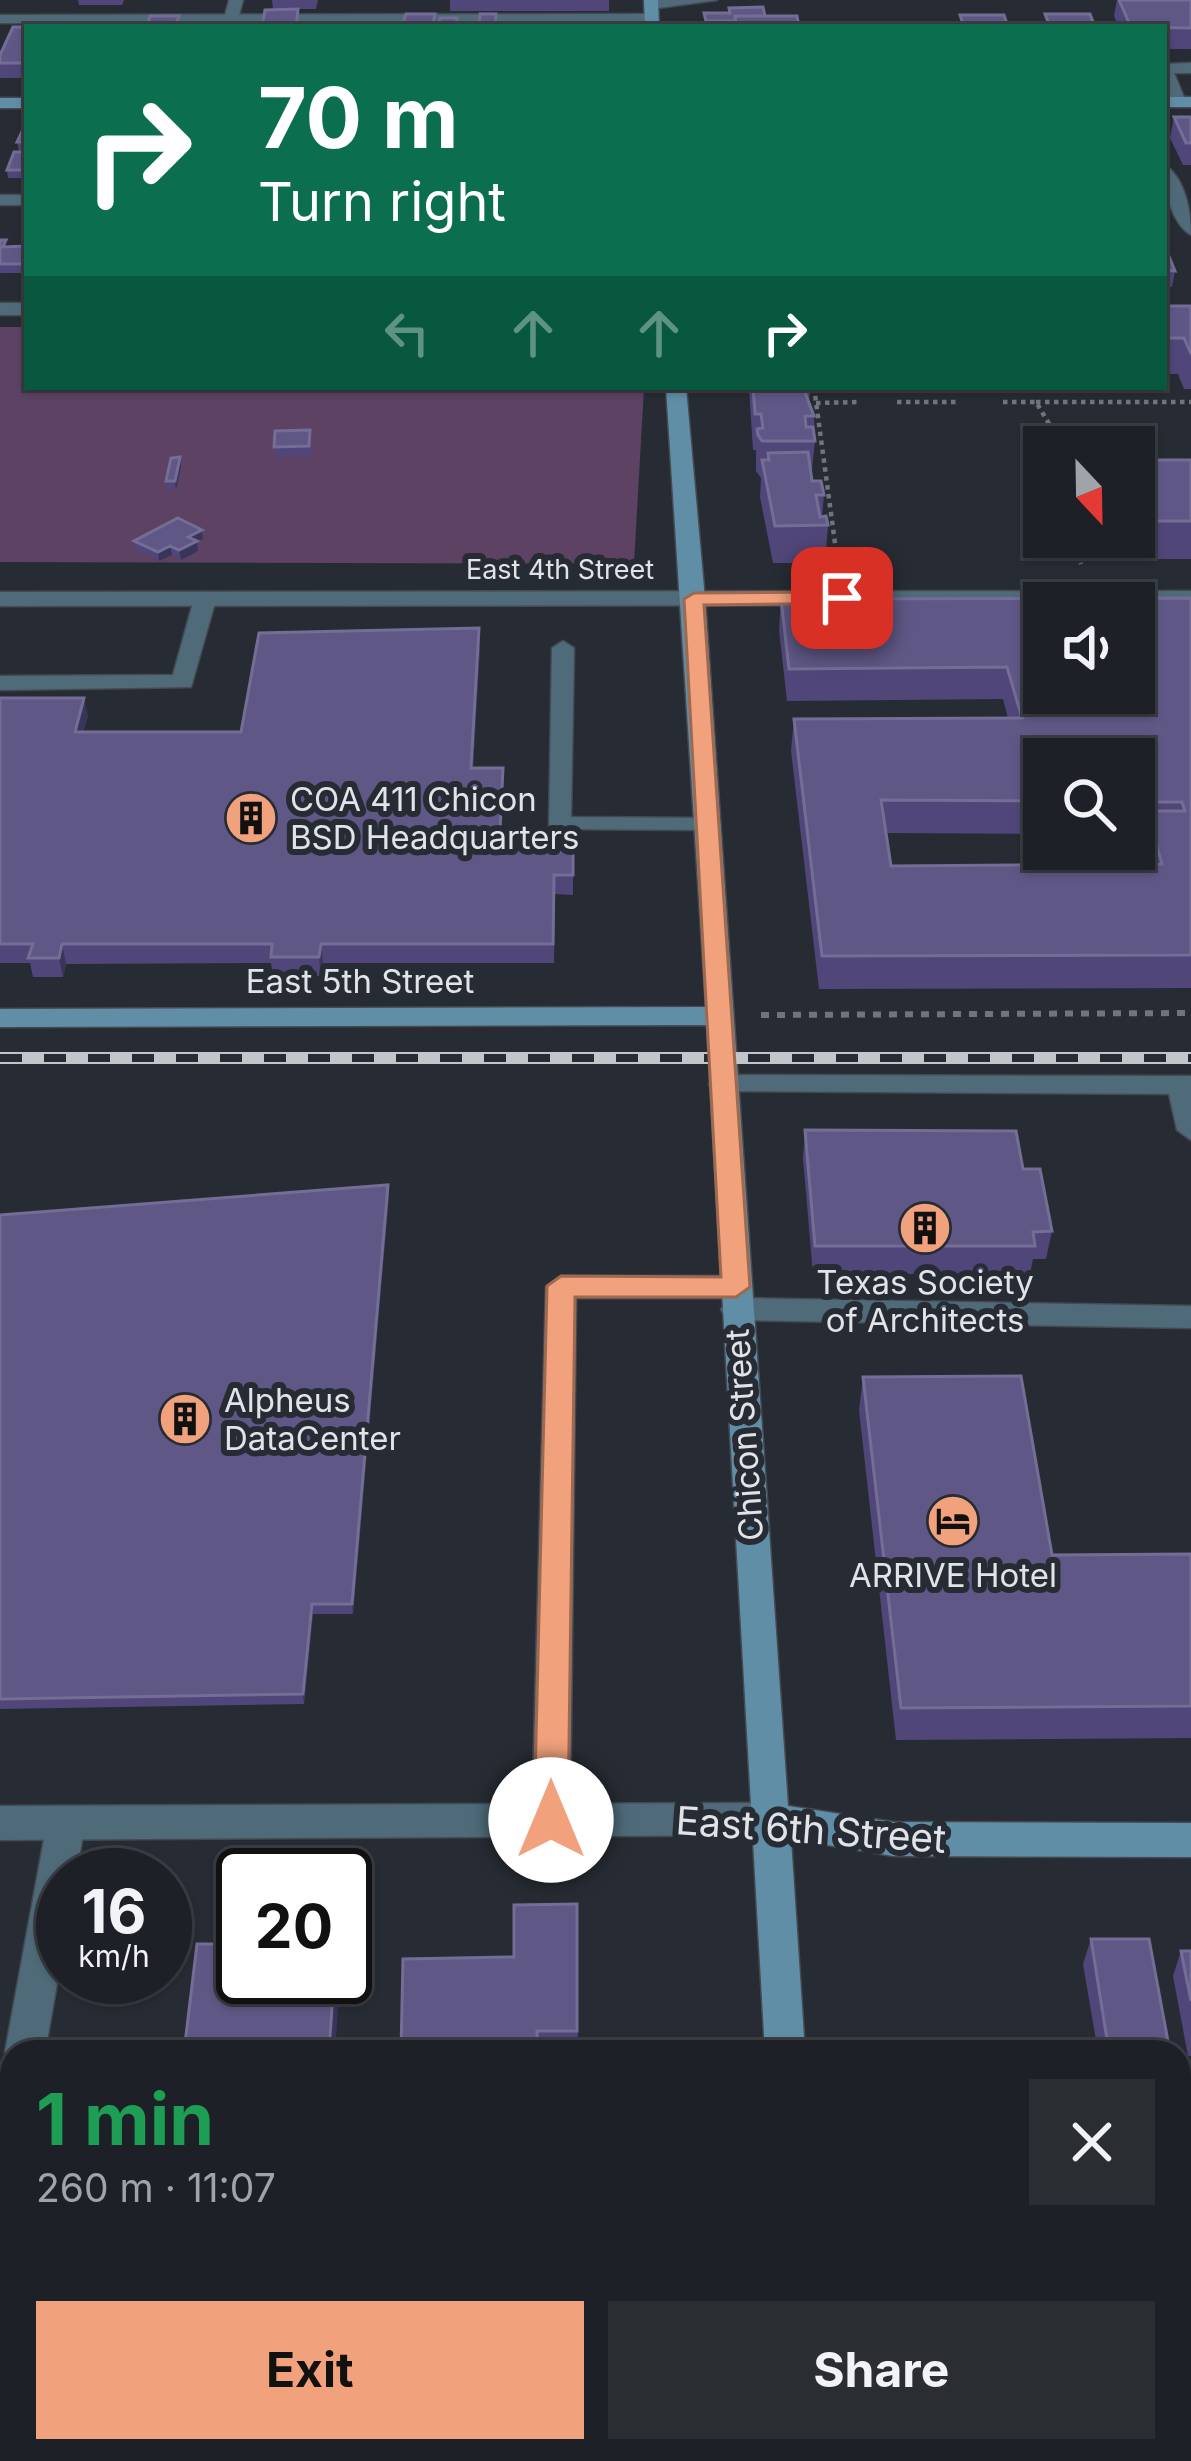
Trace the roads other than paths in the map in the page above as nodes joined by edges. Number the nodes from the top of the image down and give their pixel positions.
1 (236, 0) edge
2 (710, 0) edge
3 (651, 12) edge
4 (0, 19) edge
5 (230, 23) edge
6 (1167, 73) edge
7 (1178, 102) edge
8 (1171, 201) edge
9 (1191, 230) edge
10 (676, 390) edge
11 (0, 598) edge
12 (1191, 598) edge
13 (206, 599) junction
14 (694, 599) junction
15 (563, 648) dead end
16 (0, 683) edge
17 (705, 825) junction
18 (720, 1016) junction
19 (0, 1018) edge
20 (722, 1084) junction
21 (1186, 1084) edge
22 (1191, 1130) edge
23 (736, 1298) junction
24 (1191, 1317) edge
25 (768, 1819) junction
26 (551, 1820) junction
27 (66, 1822) junction
28 (0, 1823) edge
29 (1191, 1840) edge
30 (28, 2040) edge
31 (783, 2040) edge

1 - 5 street
2 - 3 street
3 - 5 street
4 - 5 street
6 - 7 street
8 - 9 street
10 - 14 street, Chicon Street
11 - 13 street, East 4th Street
12 - 14 street, East 4th Street
13 - 14 street, East 4th Street
13 - 16 street
14 - 17 street, Chicon Street
15 - 17 street
17 - 18 street, Chicon Street
18 - 19 street, East 5th Street
18 - 20 street, Chicon Street
20 - 21 street
20 - 23 street, Chicon Street
21 - 22 street
23 - 24 street
23 - 25 street, Chicon Street
23 - 26 street
25 - 26 street, East 6th Street
25 - 29 street, East 6th Street
25 - 31 street, Chicon Street
26 - 27 street, East 6th Street
27 - 28 street, East 6th Street
27 - 30 street

